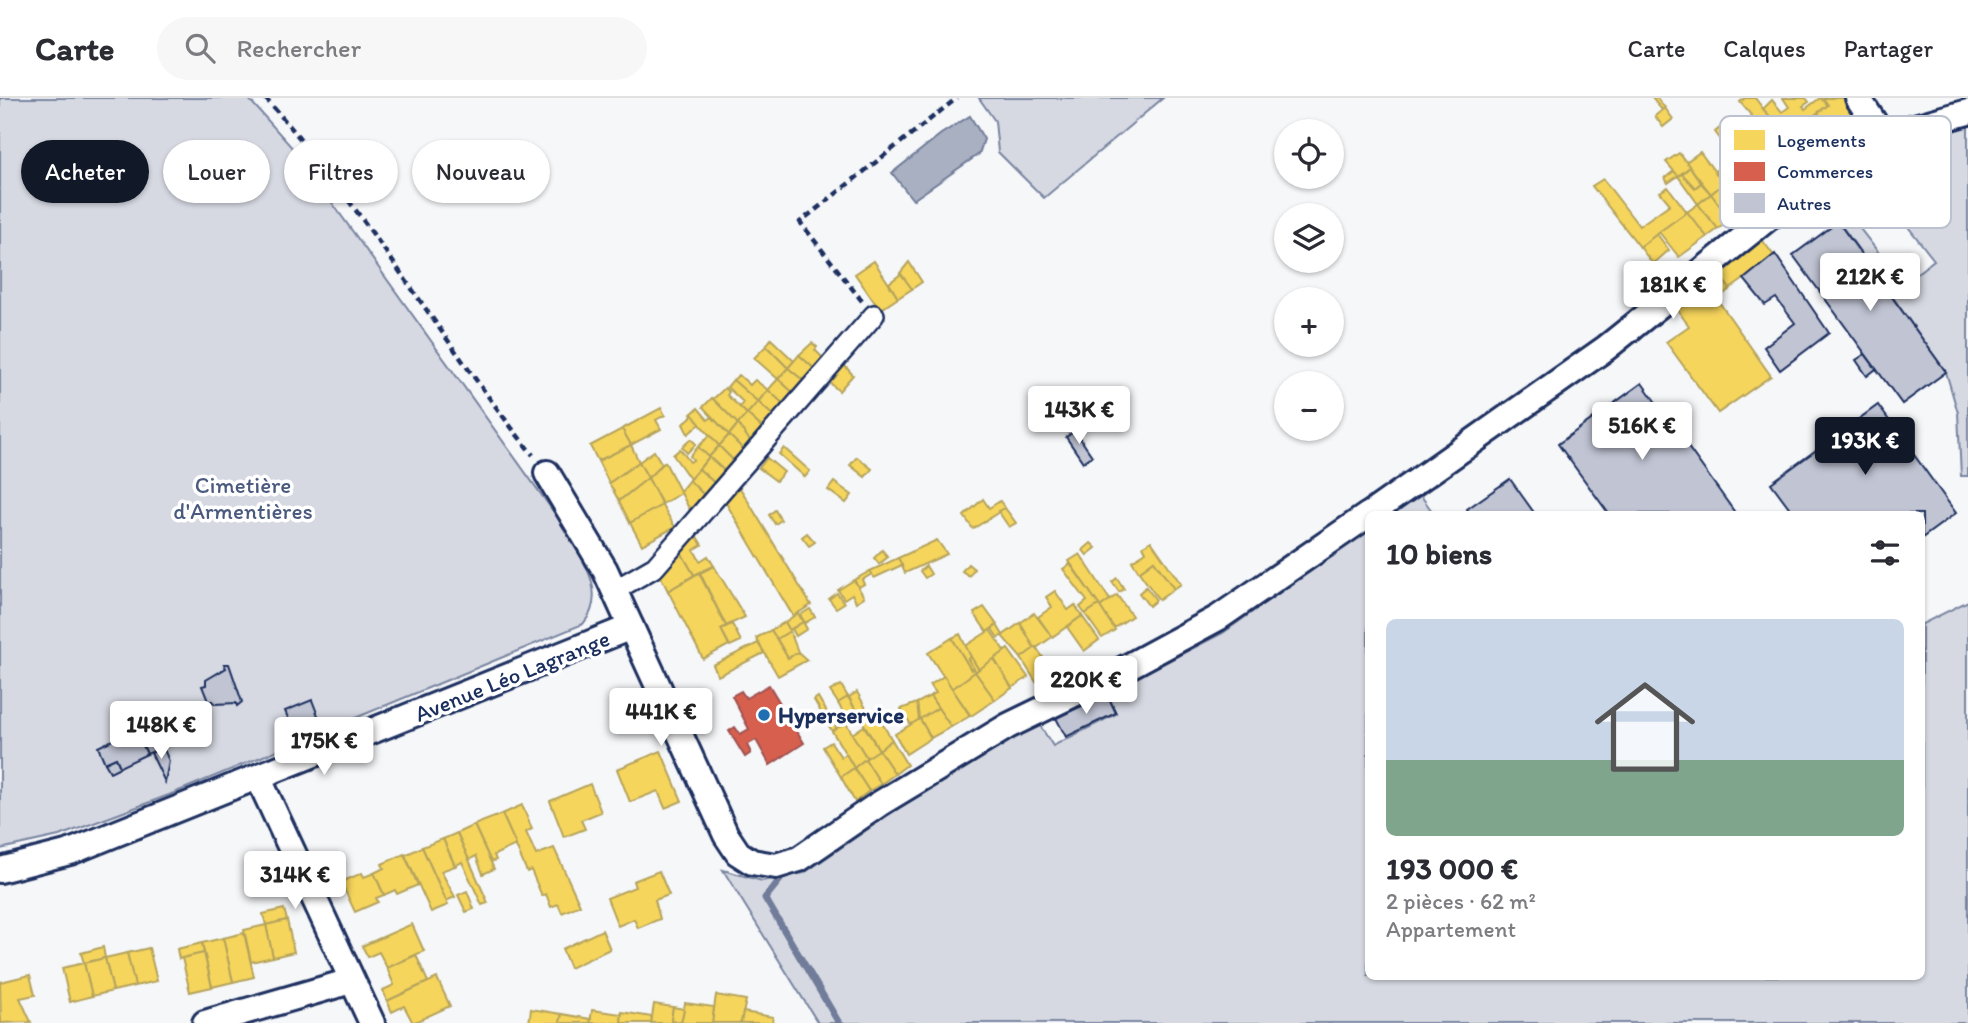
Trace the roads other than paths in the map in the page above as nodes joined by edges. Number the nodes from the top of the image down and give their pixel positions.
1 (1858, 98) edge
2 (1968, 112) edge
3 (1870, 116) edge
4 (1951, 117) edge
5 (1756, 228) edge
6 (874, 315) road end
7 (547, 473) road end
8 (1375, 511) edge
9 (1365, 518) edge
10 (615, 590) junction
11 (631, 627) junction
12 (259, 779) junction
13 (0, 870) edge
14 (352, 981) junction
15 (205, 1023) edge
16 (372, 1023) edge

1 - 3 street
2 - 4 street
5 - 8 street
6 - 10 street
7 - 10 street
9 - 11 street
10 - 11 street
11 - 12 street, Avenue Léo Lagrange
12 - 13 street, Avenue Léo Lagrange
12 - 14 street
14 - 15 street
14 - 16 street

